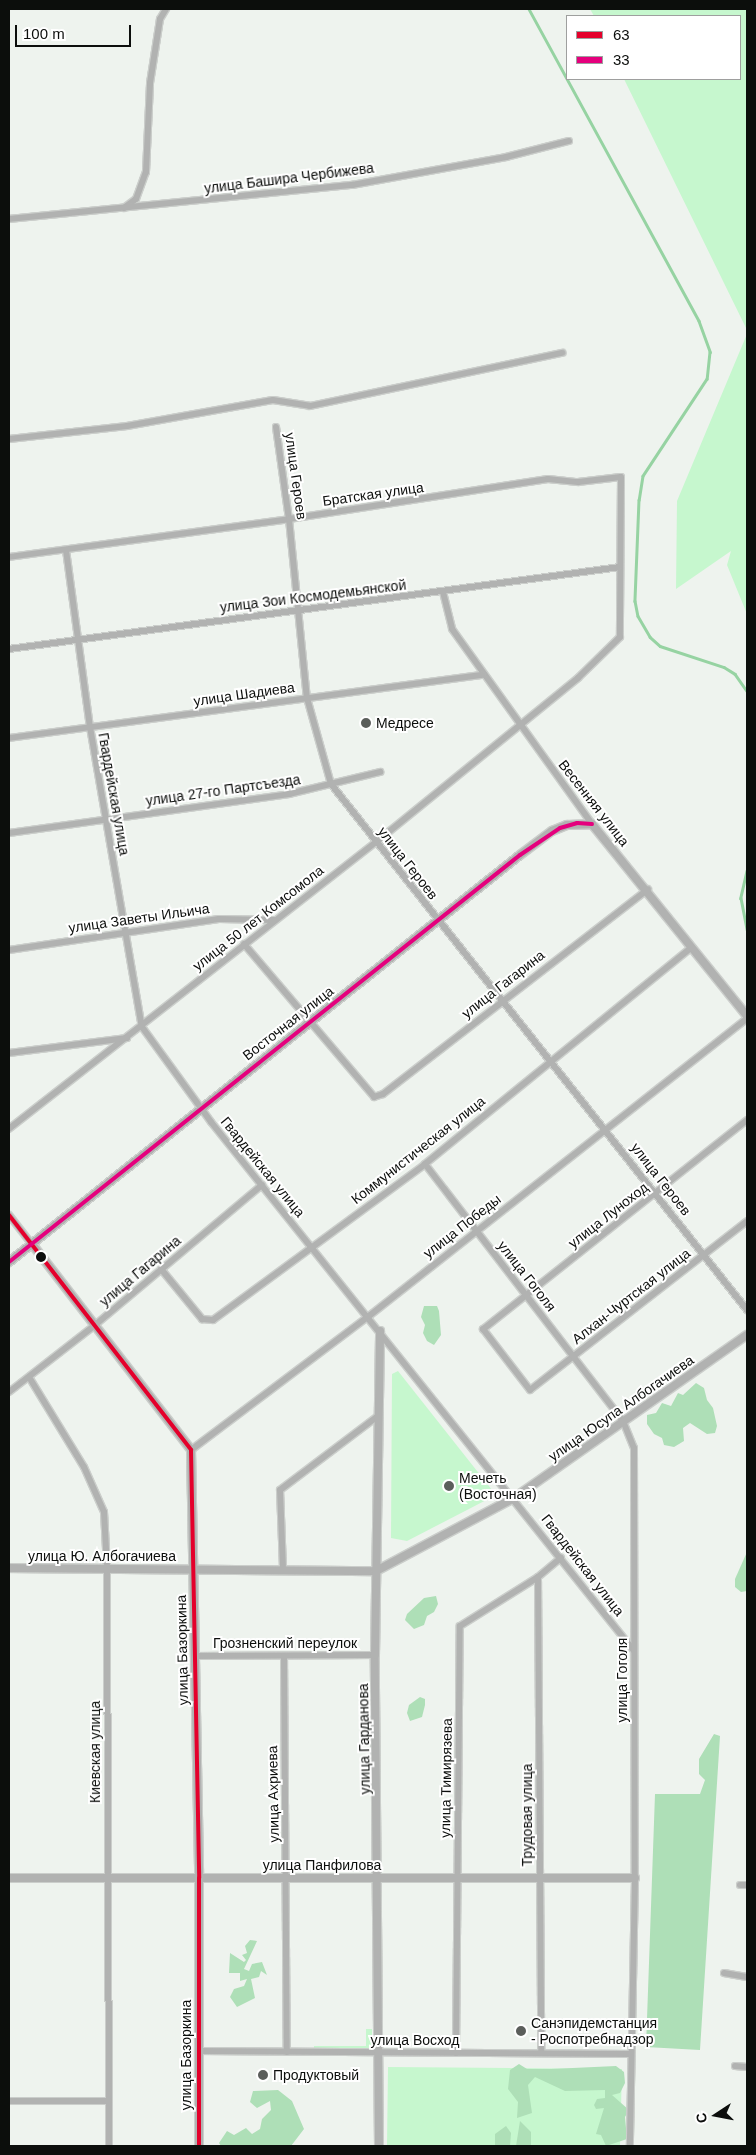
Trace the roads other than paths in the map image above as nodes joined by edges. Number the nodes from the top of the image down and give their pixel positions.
1 (166, 9) edge
2 (569, 141) dead end
3 (122, 209) junction
4 (9, 219) edge
5 (562, 353) dead end
6 (276, 427) dead end
7 (9, 439) edge
8 (621, 477) joint
9 (289, 519) junction
10 (66, 550) junction
11 (9, 557) edge
12 (620, 567) junction
13 (442, 592) junction
14 (297, 611) junction
15 (77, 640) junction
16 (9, 650) edge
17 (484, 675) junction
18 (307, 698) junction
19 (520, 725) junction
20 (90, 727) junction
21 (9, 738) edge
22 (380, 772) dead end
23 (332, 784) junction
24 (106, 819) junction
25 (592, 824) junction
26 (9, 833) edge
27 (376, 842) junction
28 (648, 889) junction
29 (274, 920) junction
30 (439, 921) junction
31 (124, 933) junction
32 (244, 944) junction
33 (692, 947) junction
34 (9, 950) edge
35 (502, 1001) junction
36 (747, 1018) edge
37 (308, 1022) junction
38 (142, 1027) junction
39 (128, 1038) junction
40 (9, 1053) edge
41 (551, 1061) junction
42 (201, 1108) junction
43 (747, 1120) edge
44 (9, 1129) edge
45 (606, 1129) junction
46 (425, 1164) junction
47 (262, 1185) junction
48 (657, 1192) junction
49 (9, 1216) edge
50 (747, 1221) edge
51 (476, 1231) junction
52 (32, 1244) junction
53 (310, 1246) junction
54 (704, 1255) junction
55 (9, 1262) edge
56 (161, 1269) junction
57 (525, 1295) junction
58 (747, 1310) edge
59 (369, 1316) junction
60 (94, 1325) junction
61 (380, 1331) junction
62 (747, 1335) edge
63 (574, 1356) junction
64 (28, 1377) junction
65 (530, 1390) joint
66 (9, 1392) edge
67 (378, 1416) junction
68 (623, 1421) junction
69 (191, 1450) junction
70 (514, 1498) junction
71 (561, 1558) junction
72 (9, 1568) edge
73 (107, 1568) junction
74 (193, 1568) junction
75 (283, 1568) junction
76 (376, 1571) junction
77 (538, 1576) junction
78 (634, 1651) junction
79 (375, 1655) junction
80 (195, 1656) junction
81 (284, 1656) junction
82 (458, 1876) junction
83 (540, 1877) junction
84 (9, 1878) edge
85 (108, 1878) junction
86 (199, 1878) junction
87 (287, 1878) junction
88 (378, 1878) junction
89 (635, 1878) junction
90 (724, 1973) dead end
91 (747, 1977) edge
92 (199, 2051) junction
93 (287, 2052) junction
94 (379, 2052) junction
95 (456, 2053) junction
96 (541, 2053) junction
97 (631, 2054) junction
98 (736, 2066) dead end
99 (747, 2066) edge
100 (9, 2101) edge
101 (109, 2101) junction
102 (109, 2146) edge
103 (199, 2146) edge
104 (379, 2146) edge
105 (630, 2146) edge

1 - 3 street
2 - 3 street, улица Башира Чербижева
3 - 4 street, улица Башира Чербижева
5 - 7 street
6 - 9 street, улица Героев
8 - 9 street, Братская улица
8 - 12 street, улица 50 лет Комсомола
9 - 10 street, Братская улица
9 - 14 street, улица Героев
10 - 11 street, Братская улица
10 - 15 street, Гвардейская улица
12 - 13 street, улица Зои Космодемьянской
12 - 19 street, улица 50 лет Комсомола
13 - 14 street, улица Зои Космодемьянской
13 - 17 street, Весенняя улица
14 - 15 street, улица Зои Космодемьянской
14 - 18 street, улица Героев
15 - 16 street, улица Зои Космодемьянской
15 - 20 street, Гвардейская улица
17 - 18 street, улица Шадиева
17 - 19 street, Весенняя улица
18 - 20 street, улица Шадиева
18 - 23 street, улица Героев
19 - 25 street, Весенняя улица
19 - 27 street, улица 50 лет Комсомола
20 - 21 street, улица Шадиева
20 - 24 street, Гвардейская улица
22 - 23 street, улица 27-го Партсъезда
23 - 24 street, улица 27-го Партсъезда
23 - 27 street, улица Героев
24 - 26 street, улица 27-го Партсъезда
24 - 31 street, Гвардейская улица
25 - 28 street, Весенняя улица
25 - 30 street, Восточная улица
27 - 29 street, улица 50 лет Комсомола
27 - 30 street, улица Героев
28 - 33 street, Весенняя улица
28 - 35 street, улица Гагарина
29 - 31 street, улица Заветы Ильича
29 - 32 street, улица 50 лет Комсомола
30 - 35 street, улица Героев
30 - 37 street, Восточная улица
31 - 34 street, улица Заветы Ильича
31 - 38 street, Гвардейская улица
32 - 37 street
32 - 38 street, улица 50 лет Комсомола
33 - 36 street, Весенняя улица
33 - 41 street, Коммунистическая улица
35 - 37 street, улица Гагарина
35 - 41 street, улица Героев
36 - 45 street, улица Победы
37 - 42 street, Восточная улица
38 - 39 street, улица 50 лет Комсомола
38 - 42 street, Гвардейская улица
39 - 40 street
39 - 44 street, улица 50 лет Комсомола
41 - 45 street, улица Героев
41 - 46 street, Коммунистическая улица
42 - 47 street, Гвардейская улица
42 - 52 street, Восточная улица
43 - 48 street, улица Луноход
45 - 48 street, улица Героев
45 - 51 street, улица Победы
46 - 51 street, улица Гоголя
46 - 53 street, Коммунистическая улица
47 - 53 street, Гвардейская улица
47 - 56 street, улица Гагарина
48 - 54 street, улица Героев
48 - 57 street, улица Луноход
49 - 52 street
50 - 54 street, Алхан-Чуртская улица
51 - 57 street, улица Гоголя
51 - 59 street, улица Победы
52 - 55 street, Восточная улица
52 - 60 street
53 - 56 street, Коммунистическая улица
53 - 59 street, Гвардейская улица
54 - 58 street, улица Героев
54 - 63 street, Алхан-Чуртская улица
56 - 60 street, улица Гагарина
57 - 63 street, улица Гоголя
57 - 65 street, улица Луноход
59 - 61 street, Гвардейская улица
59 - 69 street, улица Победы
60 - 64 street, улица Гагарина
60 - 69 street
61 - 67 street, улица Гарданова
61 - 70 street, Гвардейская улица
62 - 68 street, улица Юсупа Албогачиева
63 - 65 street, Алхан-Чуртская улица
63 - 68 street, улица Гоголя
64 - 66 street, улица Гагарина
64 - 73 street, Киевская улица
67 - 75 street
67 - 76 street, улица Гарданова
68 - 70 street, улица Юсупа Албогачиева
68 - 78 street, улица Гоголя
69 - 74 street, улица Базоркина
70 - 71 street, Гвардейская улица
70 - 76 street, улица Юсупа Албогачиева
71 - 77 street, улица Тимирязева
71 - 78 street, Гвардейская улица
72 - 73 street, улица Ю. Албогачиева
73 - 74 street, улица Ю. Албогачиева
73 - 85 street, Киевская улица
74 - 75 street, улица Ю. Албогачиева
74 - 80 street, улица Базоркина
75 - 76 street, улица Ю. Албогачиева
76 - 79 street, улица Гарданова
77 - 82 street, улица Тимирязева
77 - 83 street, Трудовая улица
78 - 89 street, улица Гоголя
79 - 81 street, Грозненский переулок
79 - 88 street, улица Гарданова
80 - 81 street, Грозненский переулок
80 - 86 street, улица Базоркина
81 - 87 street, улица Ахриева
82 - 83 street, улица Панфилова
82 - 88 street, улица Панфилова
82 - 95 street, улица Тимирязева
83 - 89 street, улица Панфилова
83 - 96 street, Трудовая улица
84 - 85 street, улица Панфилова
85 - 86 street, улица Панфилова
85 - 101 street, Киевская улица
86 - 87 street, улица Панфилова
86 - 92 street, улица Базоркина
87 - 88 street, улица Панфилова
87 - 93 street, улица Ахриева
88 - 94 street, улица Гарданова
89 - 97 street, улица Гоголя
90 - 91 street
92 - 93 street, улица Восход
92 - 103 street, улица Базоркина
93 - 94 street, улица Восход
94 - 95 street, улица Восход
94 - 104 street, улица Гарданова
95 - 96 street, улица Восход
96 - 97 street, улица Восход
97 - 105 street, улица Гоголя
98 - 99 street
100 - 101 street
101 - 102 street, Киевская улица

